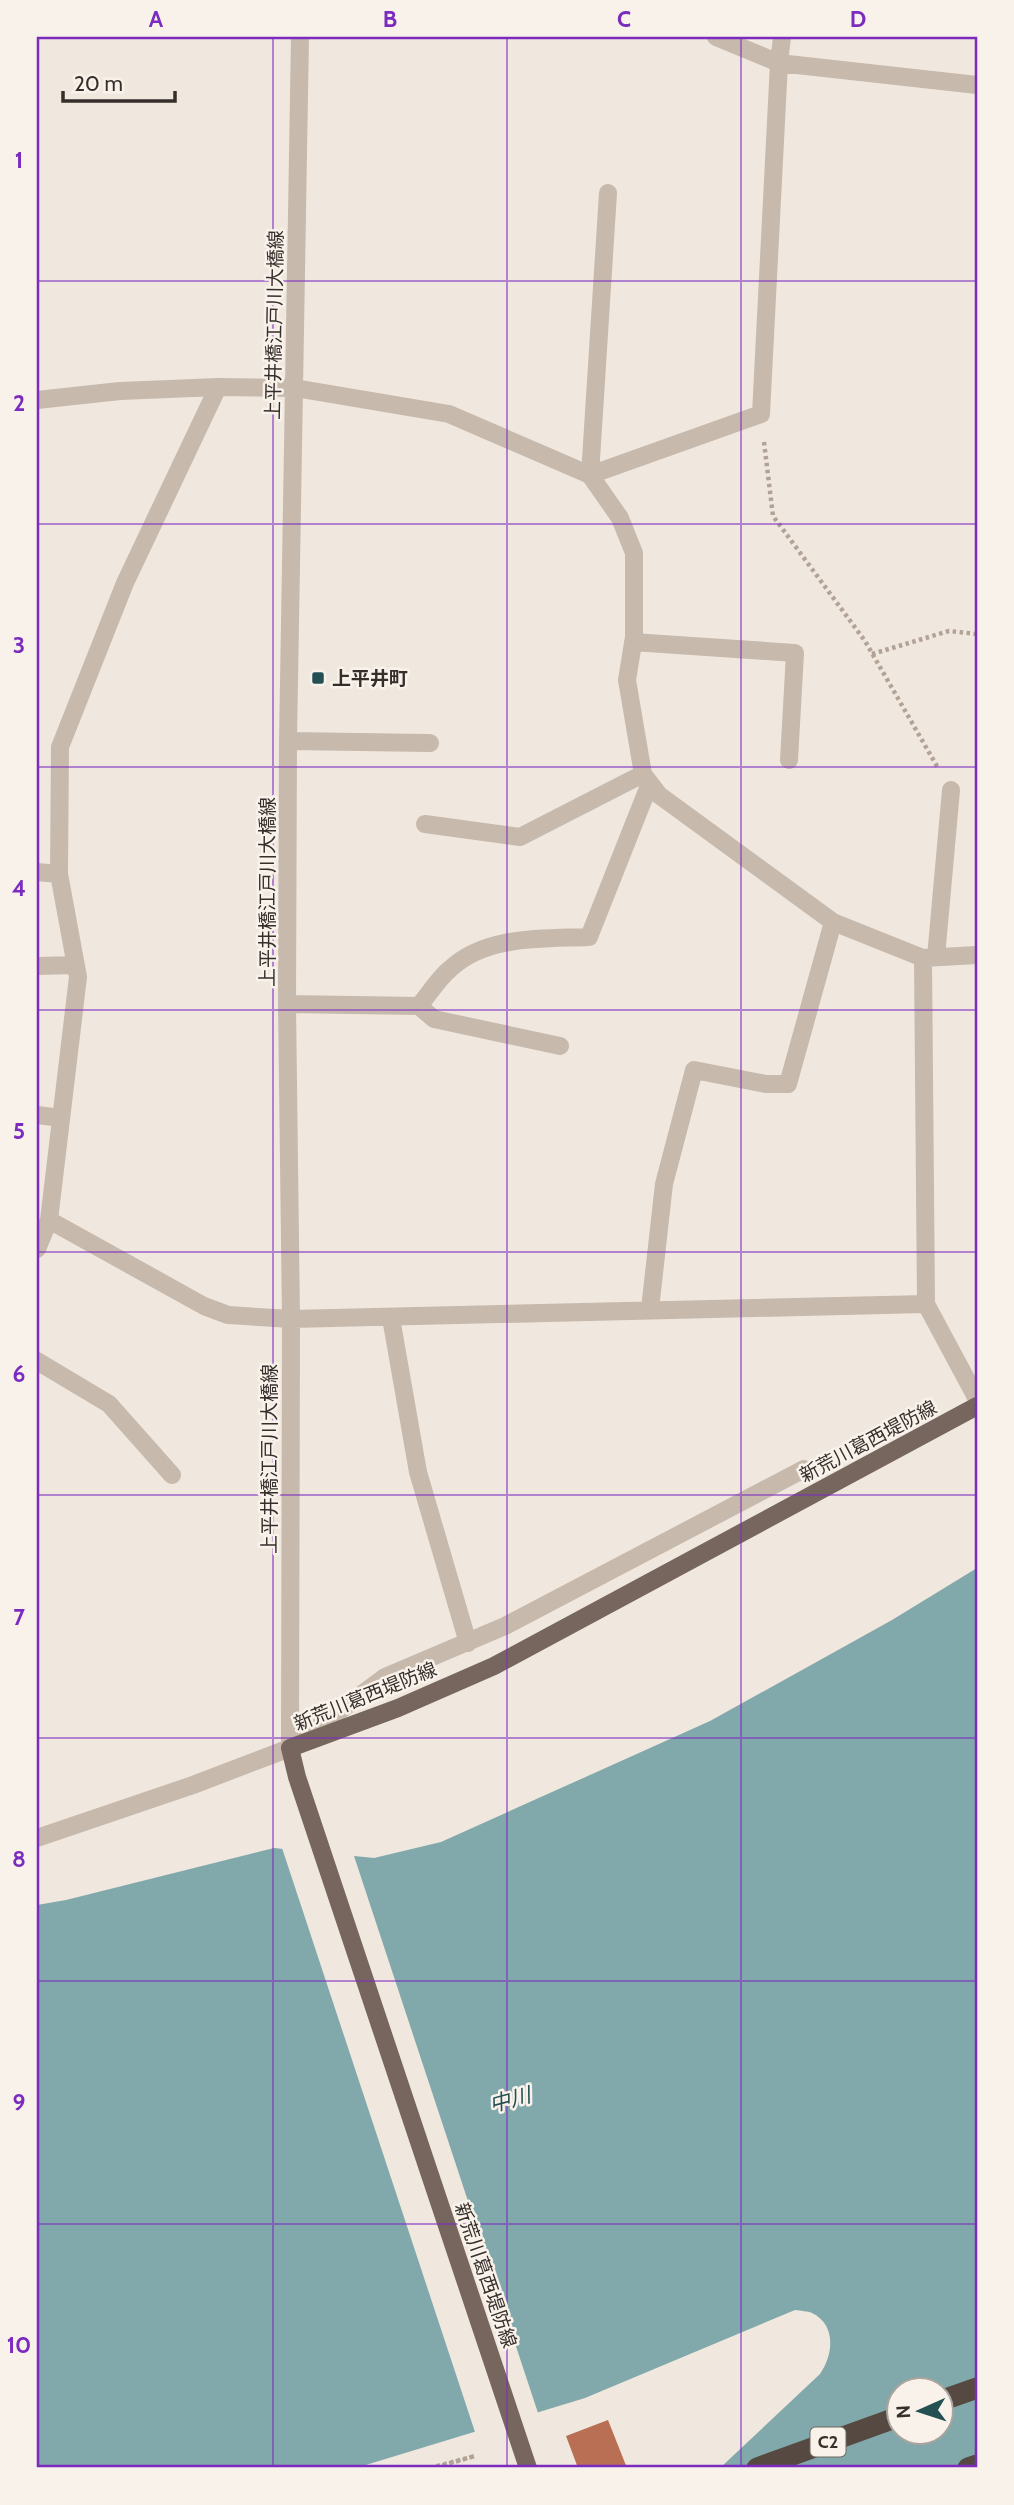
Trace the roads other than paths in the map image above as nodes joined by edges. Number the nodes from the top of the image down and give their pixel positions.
1 (300, 37) edge
2 (716, 37) edge
3 (782, 37) edge
4 (779, 63) junction
5 (977, 85) edge
6 (608, 194) dead end
7 (218, 387) junction
8 (295, 388) junction
9 (37, 400) edge
10 (590, 475) junction
11 (633, 642) junction
12 (288, 741) junction
13 (430, 743) dead end
14 (789, 760) dead end
15 (647, 778) junction
16 (951, 790) road end
17 (425, 824) dead end
18 (37, 872) edge
19 (59, 874) junction
20 (833, 922) junction
21 (977, 956) edge
22 (930, 958) junction
23 (76, 965) junction
24 (37, 966) edge
25 (287, 1004) junction
26 (419, 1006) junction
27 (560, 1046) dead end
28 (37, 1115) edge
29 (61, 1118) junction
30 (49, 1220) junction
31 (37, 1249) edge
32 (926, 1304) junction
33 (650, 1309) junction
34 (391, 1318) junction
35 (291, 1319) junction
36 (37, 1361) edge
37 (977, 1399) edge
38 (977, 1406) edge
39 (804, 1469) dead end
40 (172, 1475) dead end
41 (468, 1643) junction
42 (290, 1748) junction
43 (37, 1838) edge
44 (977, 2388) edge
45 (954, 2396) edge
46 (884, 2422) edge
47 (526, 2464) edge
48 (977, 2465) edge
49 (757, 2468) edge
50 (968, 2468) edge

1 - 8 street, 上平井橋江戸川大橋線
2 - 4 street
3 - 4 street
4 - 5 street
4 - 10 street
6 - 10 street
7 - 8 street
7 - 9 street
7 - 19 street
8 - 10 street
8 - 12 street, 上平井橋江戸川大橋線
10 - 11 street
11 - 14 street
11 - 15 street
12 - 13 street
12 - 25 street, 上平井橋江戸川大橋線
15 - 17 street
15 - 20 street
15 - 26 street
16 - 22 street
18 - 19 street
19 - 23 street
20 - 22 street
20 - 33 street
21 - 22 street
22 - 32 street
23 - 24 street
23 - 29 street
25 - 26 street
25 - 35 street, 上平井橋江戸川大橋線
26 - 27 street
28 - 29 street
29 - 30 street
30 - 31 street
30 - 35 street
32 - 33 street
32 - 37 street
33 - 34 street
34 - 35 street
34 - 41 street
35 - 42 street, 上平井橋江戸川大橋線
36 - 40 street
38 - 42 main road, 新荒川葛西堤防線
39 - 41 street
41 - 42 street
42 - 43 street
42 - 47 main road, 新荒川葛西堤防線
44 - 45 highway
46 - 49 highway, C2
48 - 50 highway

